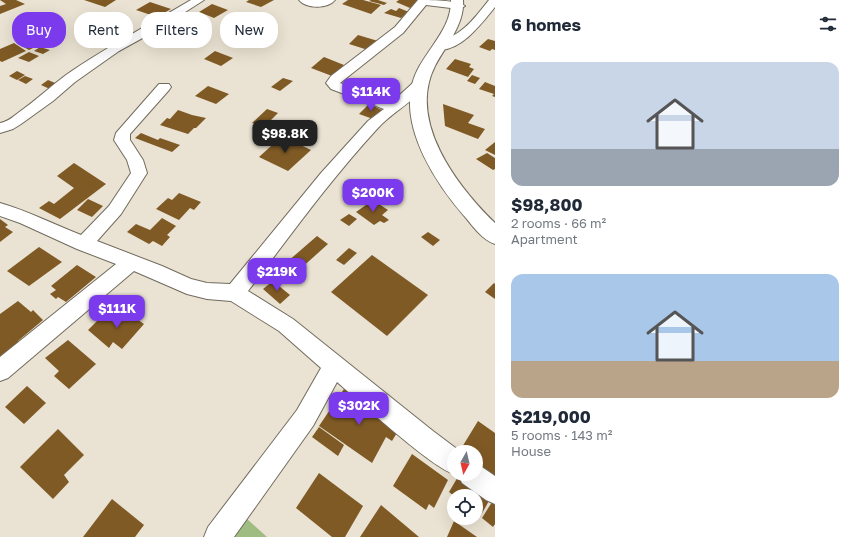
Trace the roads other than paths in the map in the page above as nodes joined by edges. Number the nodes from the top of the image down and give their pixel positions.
1 (198, 0) edge
2 (304, 0) edge
3 (330, 0) edge
4 (495, 0) edge
5 (458, 3) edge
6 (441, 46) junction
7 (420, 84) junction
8 (164, 87) dead end
9 (394, 108) junction
10 (0, 128) edge
11 (0, 209) edge
12 (495, 236) edge
13 (83, 244) junction
14 (131, 262) junction
15 (235, 293) junction
16 (334, 366) junction
17 (0, 370) edge
18 (447, 457) edge
19 (481, 481) edge
20 (495, 491) edge
21 (218, 537) edge

1 - 10 street
2 - 3 street
4 - 6 street
5 - 6 main road
5 - 9 street
6 - 7 main road
7 - 9 street
7 - 12 main road
8 - 13 street
9 - 15 street
11 - 13 street
13 - 14 street
14 - 15 street
14 - 17 street
15 - 16 street
16 - 18 street
16 - 21 street
19 - 20 street

